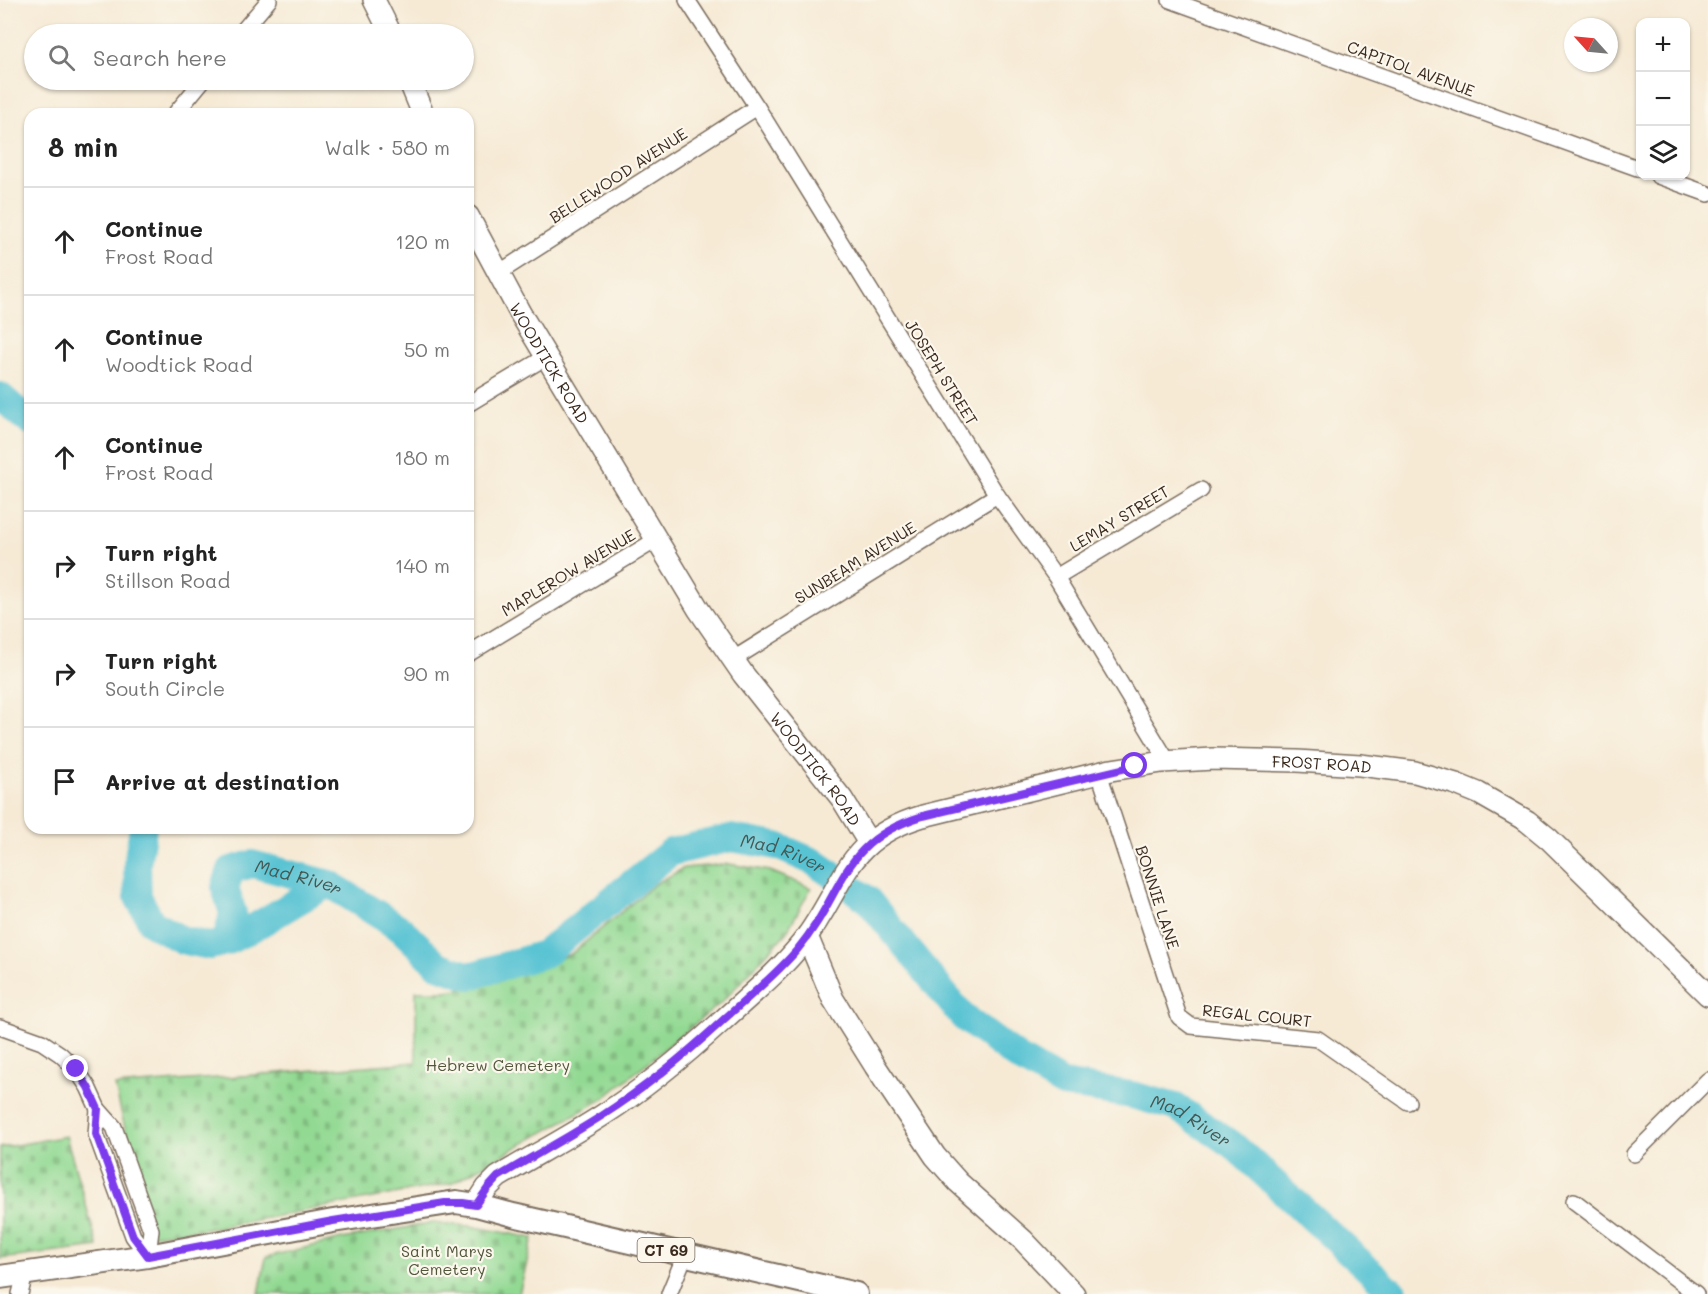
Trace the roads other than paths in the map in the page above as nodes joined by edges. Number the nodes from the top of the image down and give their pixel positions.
1 (269, 0) edge
2 (374, 0) edge
3 (687, 0) edge
4 (1170, 0) edge
5 (249, 24) edge
6 (386, 24) edge
7 (195, 90) edge
8 (413, 90) edge
9 (180, 108) edge
10 (421, 108) edge
11 (757, 108) junction
12 (1636, 167) edge
13 (1669, 180) edge
14 (1708, 194) edge
15 (474, 228) edge
16 (497, 274) junction
17 (546, 357) junction
18 (474, 400) edge
19 (1201, 490) dead end
20 (997, 495) junction
21 (656, 540) junction
22 (1056, 577) junction
23 (474, 650) edge
24 (732, 660) junction
25 (1168, 762) junction
26 (1099, 773) junction
27 (869, 843) junction
28 (807, 936) junction
29 (1708, 995) edge
30 (1191, 1026) joint
31 (0, 1027) edge
32 (1708, 1080) edge
33 (1408, 1102) dead end
34 (1634, 1154) dead end
35 (1574, 1201) dead end
36 (476, 1205) junction
37 (685, 1255) junction
38 (148, 1256) junction
39 (0, 1277) edge
40 (23, 1284) edge
41 (669, 1294) edge
42 (856, 1294) edge
43 (1074, 1294) edge
44 (1696, 1294) edge

1 - 5 street
2 - 6 main road
3 - 11 street, JOSEPH STREET
4 - 12 street, CAPITOL AVENUE
7 - 9 street
8 - 10 main road
11 - 16 street, BELLEWOOD AVENUE
11 - 20 street, JOSEPH STREET
13 - 14 street
15 - 16 main road, WOODTICK ROAD
16 - 17 main road, WOODTICK ROAD
17 - 18 street
17 - 21 main road, WOODTICK ROAD
19 - 22 street, LEMAY STREET
20 - 22 street, JOSEPH STREET
20 - 24 street, SUNBEAM AVENUE
21 - 23 street, MAPLEROW AVENUE
21 - 24 main road, WOODTICK ROAD
22 - 25 street, JOSEPH STREET
24 - 27 main road, WOODTICK ROAD
25 - 26 main road, FROST ROAD
25 - 29 main road, FROST ROAD
26 - 27 main road, FROST ROAD
26 - 30 street, BONNIE LANE
27 - 28 main road, WOODTICK ROAD
28 - 36 main road
28 - 43 main road
30 - 33 street, REGAL COURT
31 - 38 street
32 - 34 street
35 - 44 street
36 - 37 main road, CT 69
36 - 38 main road, CT 69
37 - 41 street
37 - 42 main road, CT 69
38 - 40 main road, CT 69
39 - 40 main road, CT 69

